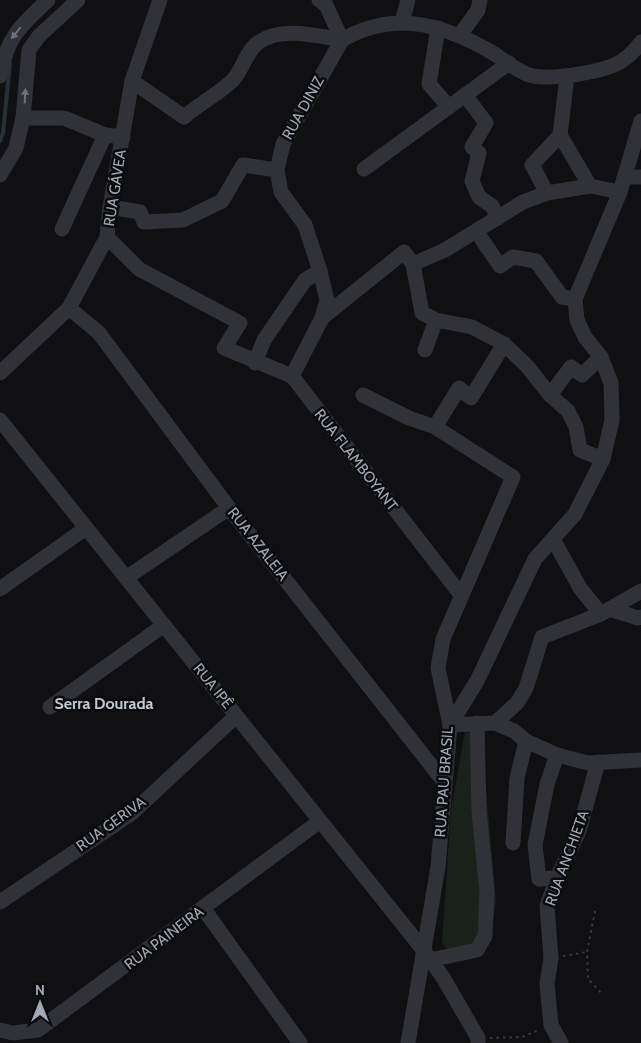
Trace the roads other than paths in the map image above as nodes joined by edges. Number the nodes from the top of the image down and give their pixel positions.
1 (48, 0) edge
2 (78, 0) edge
3 (160, 0) edge
4 (319, 0) edge
5 (408, 0) edge
6 (480, 0) edge
7 (402, 22) junction
8 (438, 28) junction
9 (460, 35) junction
10 (342, 40) junction
11 (641, 42) edge
12 (509, 63) junction
13 (0, 76) edge
14 (567, 76) junction
15 (132, 81) junction
16 (465, 95) junction
17 (449, 107) junction
18 (24, 118) junction
19 (641, 121) edge
20 (105, 134) junction
21 (560, 134) junction
22 (124, 137) junction
23 (364, 169) dead end
24 (277, 170) junction
25 (0, 175) edge
26 (641, 177) edge
27 (622, 184) junction
28 (590, 186) junction
29 (547, 193) junction
30 (110, 207) junction
31 (498, 218) junction
32 (62, 229) dead end
33 (476, 231) junction
34 (107, 237) junction
35 (413, 264) junction
36 (320, 271) junction
37 (575, 299) junction
38 (69, 308) junction
39 (322, 318) junction
40 (436, 320) junction
41 (504, 344) junction
42 (425, 350) dead end
43 (601, 357) junction
44 (255, 363) junction
45 (0, 373) edge
46 (292, 376) junction
47 (363, 395) dead end
48 (550, 395) junction
49 (1, 425) edge
50 (435, 427) junction
51 (603, 459) junction
52 (229, 508) junction
53 (86, 528) junction
54 (553, 539) junction
55 (126, 578) junction
56 (0, 589) edge
57 (641, 591) edge
58 (461, 595) junction
59 (606, 611) junction
60 (641, 617) edge
61 (164, 625) junction
62 (50, 706) dead end
63 (236, 716) junction
64 (477, 723) junction
65 (495, 724) junction
66 (450, 725) junction
67 (526, 741) junction
68 (558, 756) junction
69 (641, 760) edge
70 (598, 762) junction
71 (445, 783) junction
72 (320, 821) junction
73 (513, 843) dead end
74 (557, 878) junction
75 (0, 902) edge
76 (203, 908) junction
77 (427, 956) junction
78 (0, 1030) edge
79 (478, 1041) edge
80 (300, 1043) edge
81 (408, 1043) edge
82 (561, 1043) edge

1 -> 13 street
18 -> 2 street
3 - 15 street, RUA GÁVEA
4 - 10 street
5 - 7 street
6 - 9 street
7 - 8 street
7 - 10 street
8 - 9 street
8 - 17 street
9 - 12 street
10 - 15 street
10 - 24 street, RUA DINIZ
11 - 14 street
12 - 14 street
12 - 16 street
14 - 21 street
15 - 22 street, RUA GÁVEA
16 - 17 street
16 - 31 street
17 - 23 street
18 - 20 street
18 - 25 street
19 - 27 street
20 - 22 street
20 - 32 street
21 - 28 street
21 - 29 street
22 - 30 street, RUA GÁVEA
24 - 30 street
24 - 36 street, RUA DINIZ
26 - 27 street
27 - 28 street
27 - 37 street
28 - 29 street
29 - 31 street
30 - 34 street, RUA GÁVEA
31 - 33 street
33 - 35 street
33 - 37 street
34 - 38 street, RUA GÁVEA
34 - 44 street
35 - 39 street
35 - 40 street
36 - 39 street, RUA DINIZ
36 - 44 street
37 - 43 street
38 - 45 street, RUA GÁVEA
38 - 52 street, RUA AZALEIA
39 - 46 street
40 - 41 street
40 - 42 street
41 - 48 street
41 - 50 street
43 - 48 street
43 - 51 street
44 - 46 street
46 - 58 street, RUA FLAMBOYANT
47 - 50 street
48 - 51 street
49 - 53 street, RUA IPÊ
50 - 58 street, RUA PAU BRASIL
51 - 54 street
52 - 55 street
52 - 71 street, RUA AZALEIA
53 - 55 street, RUA IPÊ
53 - 56 street
54 - 59 street
54 - 66 street
55 - 61 street, RUA IPÊ
57 - 59 street
58 - 66 street, RUA PAU BRASIL
59 - 60 street
59 - 65 street
61 - 62 street
61 - 63 street, RUA IPÊ
63 - 72 street, RUA IPÊ
63 - 75 street, RUA GERIVA
64 - 65 street
64 - 66 street
64 - 77 street
65 - 67 street
66 - 71 street, RUA PAU BRASIL
67 - 68 street
67 - 73 street
68 - 70 street
68 - 74 street
69 - 70 street
70 - 74 street, RUA ANCHIETA
71 - 77 street, RUA PAU BRASIL
72 - 76 street, RUA PAINEIRA
72 - 77 street, RUA IPÊ
74 - 82 street, RUA ANCHIETA
76 - 78 street, RUA PAINEIRA
76 - 80 street
77 - 79 street, RUA IPÊ
77 - 81 street, RUA PAU BRASIL

